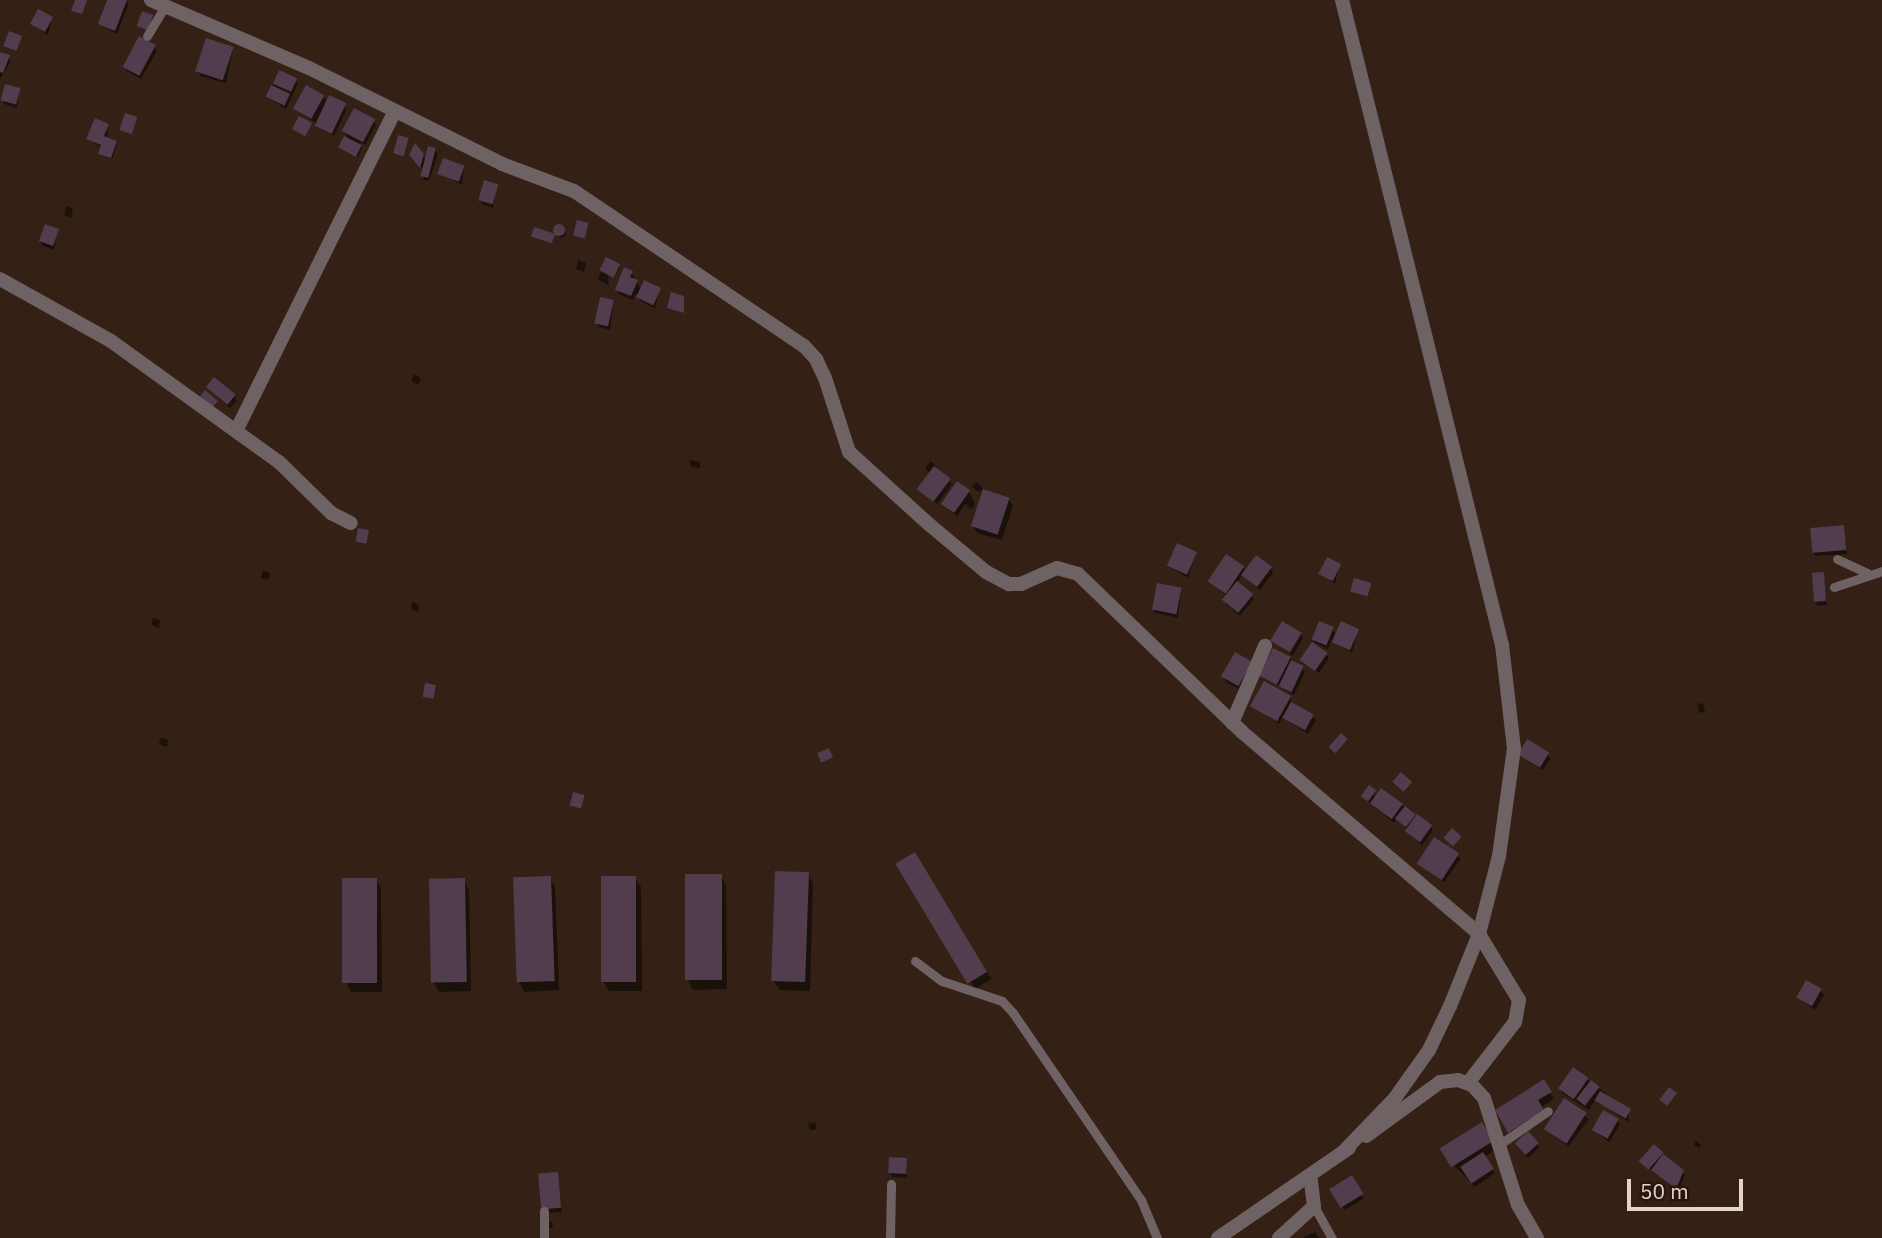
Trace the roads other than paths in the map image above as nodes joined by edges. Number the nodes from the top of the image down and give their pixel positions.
1 (151, 0) edge
2 (1342, 0) edge
3 (165, 6) junction
4 (147, 36) dead end
5 (394, 113) junction
6 (0, 279) edge
7 (236, 430) junction
8 (351, 523) dead end
9 (1837, 559) dead end
10 (1882, 571) edge
11 (1867, 573) junction
12 (1835, 587) dead end
13 (1265, 646) dead end
14 (1232, 723) junction
15 (1479, 934) junction
16 (915, 961) dead end
17 (1468, 1083) junction
18 (1548, 1111) dead end
19 (1500, 1144) junction
20 (1342, 1153) junction
21 (1310, 1175) junction
22 (891, 1184) dead end
23 (1314, 1206) junction
24 (544, 1211) dead end
25 (544, 1238) edge
26 (890, 1238) edge
27 (1157, 1238) edge
28 (1218, 1238) edge
29 (1279, 1238) edge
30 (1332, 1238) edge
31 (1537, 1238) edge

1 - 3 street
2 - 15 street
3 - 4 lane
3 - 5 street
5 - 7 street
5 - 14 street
6 - 7 street
7 - 8 street
9 - 11 lane
10 - 11 lane
11 - 12 lane
13 - 14 street
14 - 15 street
15 - 17 street
15 - 20 street
16 - 27 lane
17 - 19 street
17 - 20 street
18 - 19 lane
19 - 31 street
20 - 21 street
21 - 23 street
21 - 28 street
22 - 26 lane
23 - 29 street
23 - 30 lane
24 - 25 lane

